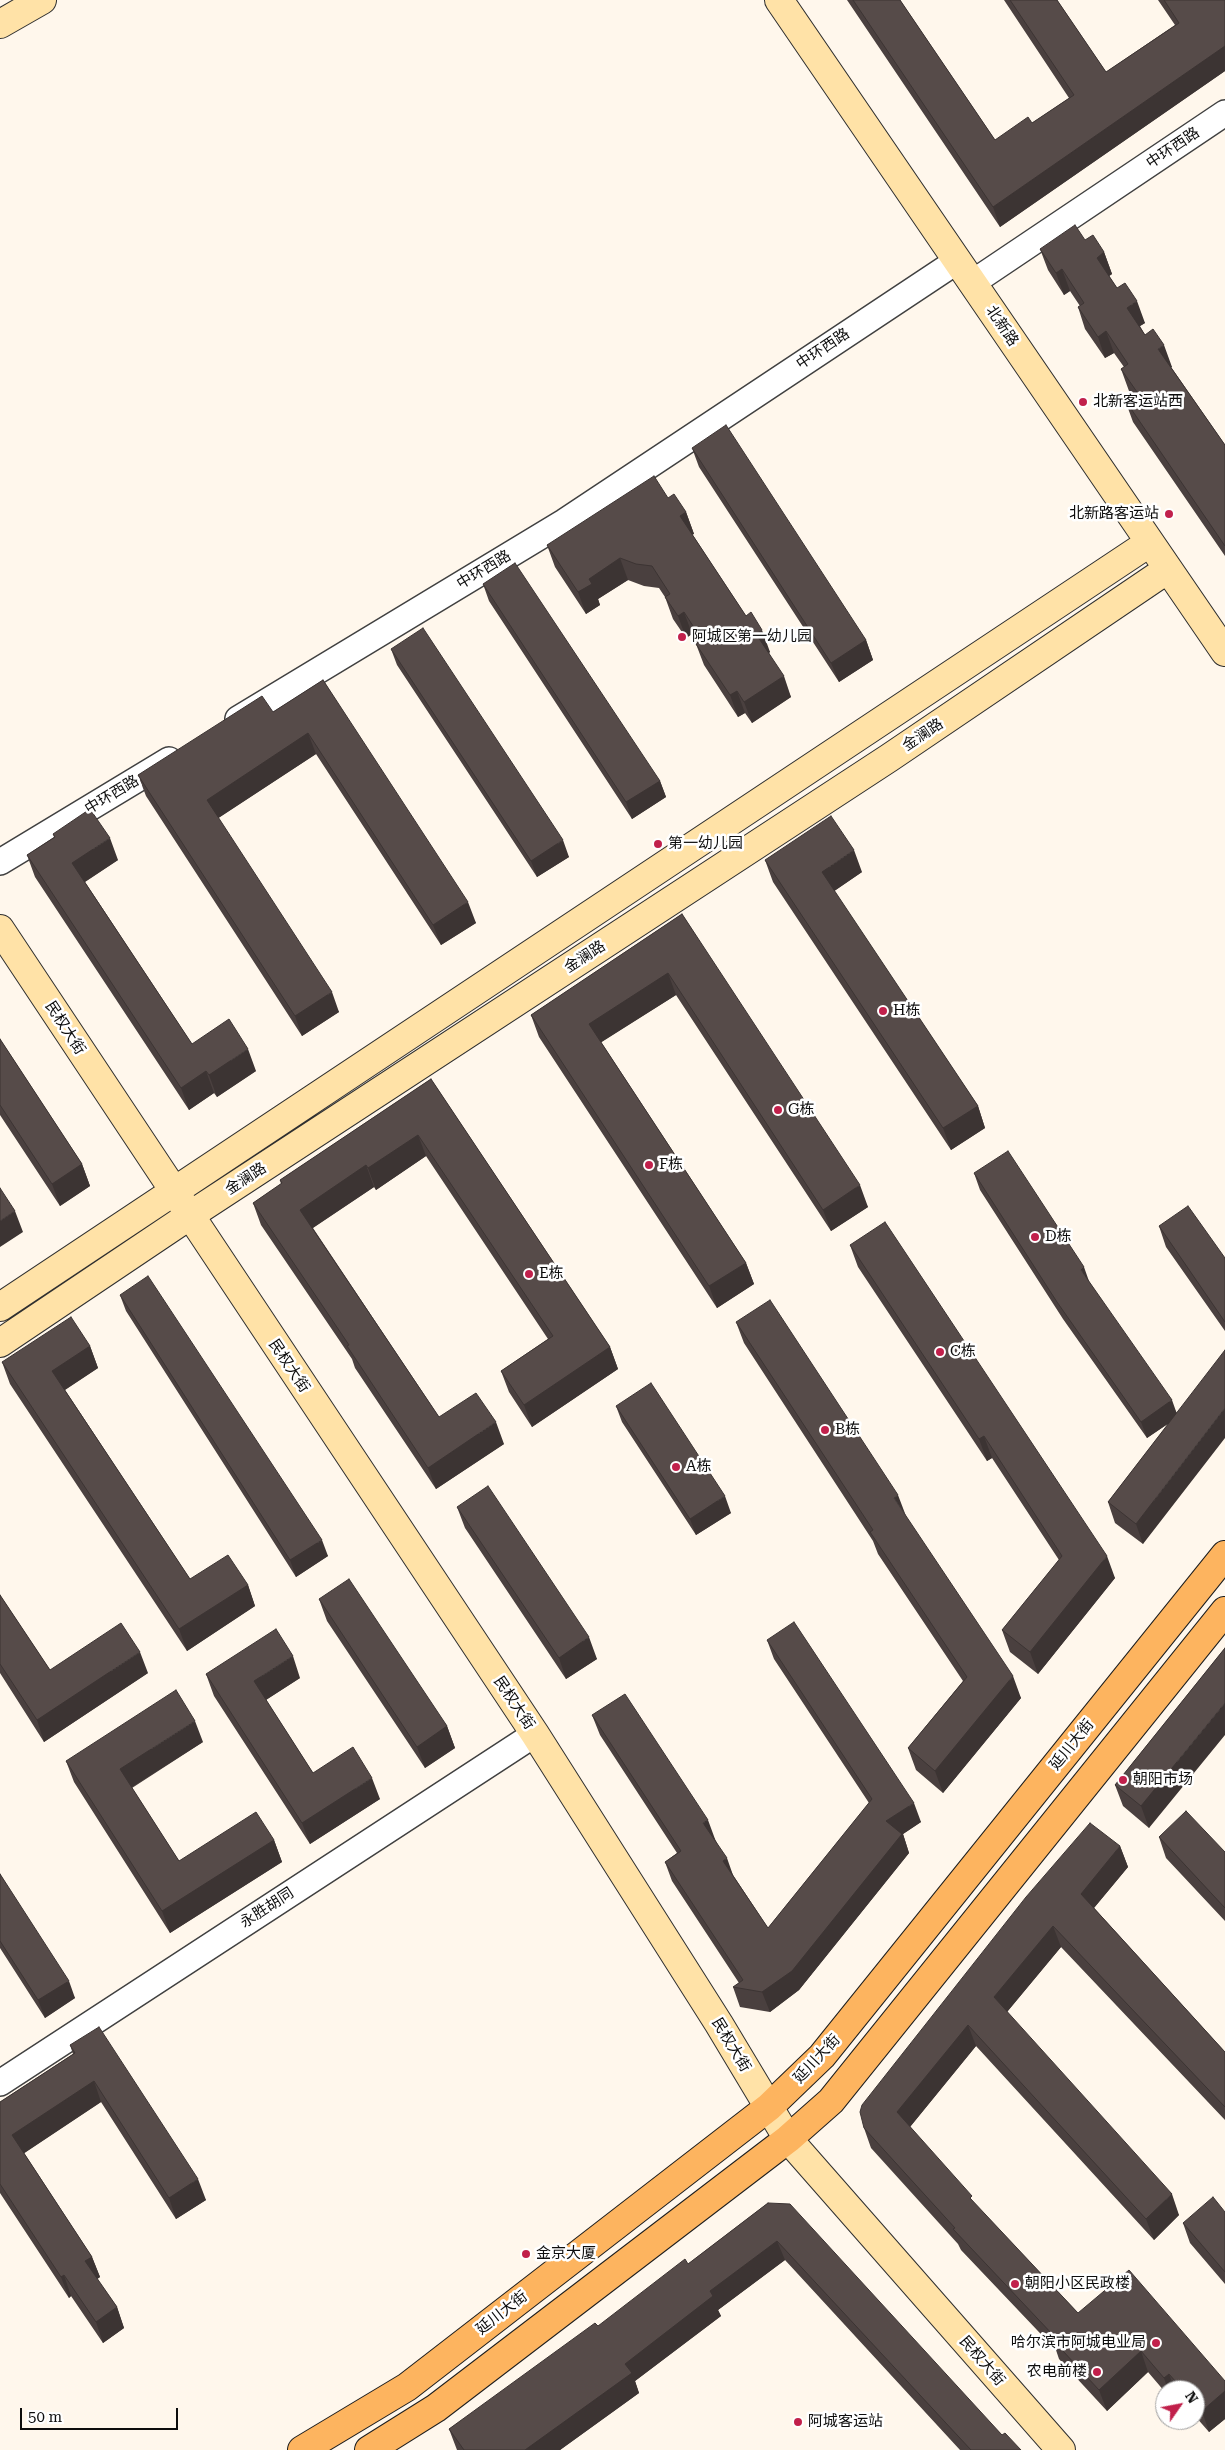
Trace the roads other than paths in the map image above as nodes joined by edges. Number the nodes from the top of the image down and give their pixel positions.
1 (42, 0) edge
2 (779, 0) edge
3 (0, 24) edge
4 (1225, 113) edge
5 (957, 261) junction
6 (972, 283) junction
7 (1149, 543) junction
8 (1168, 569) junction
9 (1225, 652) edge
10 (222, 728) edge
11 (188, 749) edge
12 (0, 862) edge
13 (0, 929) edge
14 (173, 1192) junction
15 (190, 1216) junction
16 (0, 1306) edge
17 (0, 1344) edge
18 (1225, 1555) edge
19 (1225, 1611) edge
20 (535, 1734) junction
21 (0, 2083) edge
22 (769, 2107) junction
23 (788, 2139) junction
24 (302, 2450) edge
25 (369, 2450) edge
26 (1061, 2450) edge

1 - 3 street
2 - 5 street, 北新路
4 - 6 street, 中环西路
5 - 6 street, 北新路
5 - 10 street, 中环西路
6 - 7 street, 北新路
7 - 8 street, 北新路
7 - 14 street, 金澜路
8 - 9 street, 北新路
8 - 15 street, 金澜路
11 - 12 street, 中环西路
13 - 14 street, 民权大街
14 - 15 street, 民权大街
14 - 16 street, 金澜路
15 - 17 street, 金澜路
15 - 20 street, 民权大街
18 - 22 main road, 延川大街
19 - 23 main road
20 - 21 street, 永胜胡同
20 - 22 street, 民权大街
22 - 23 street, 民权大街
22 - 24 main road, 延川大街
23 - 25 main road
23 - 26 street, 民权大街

